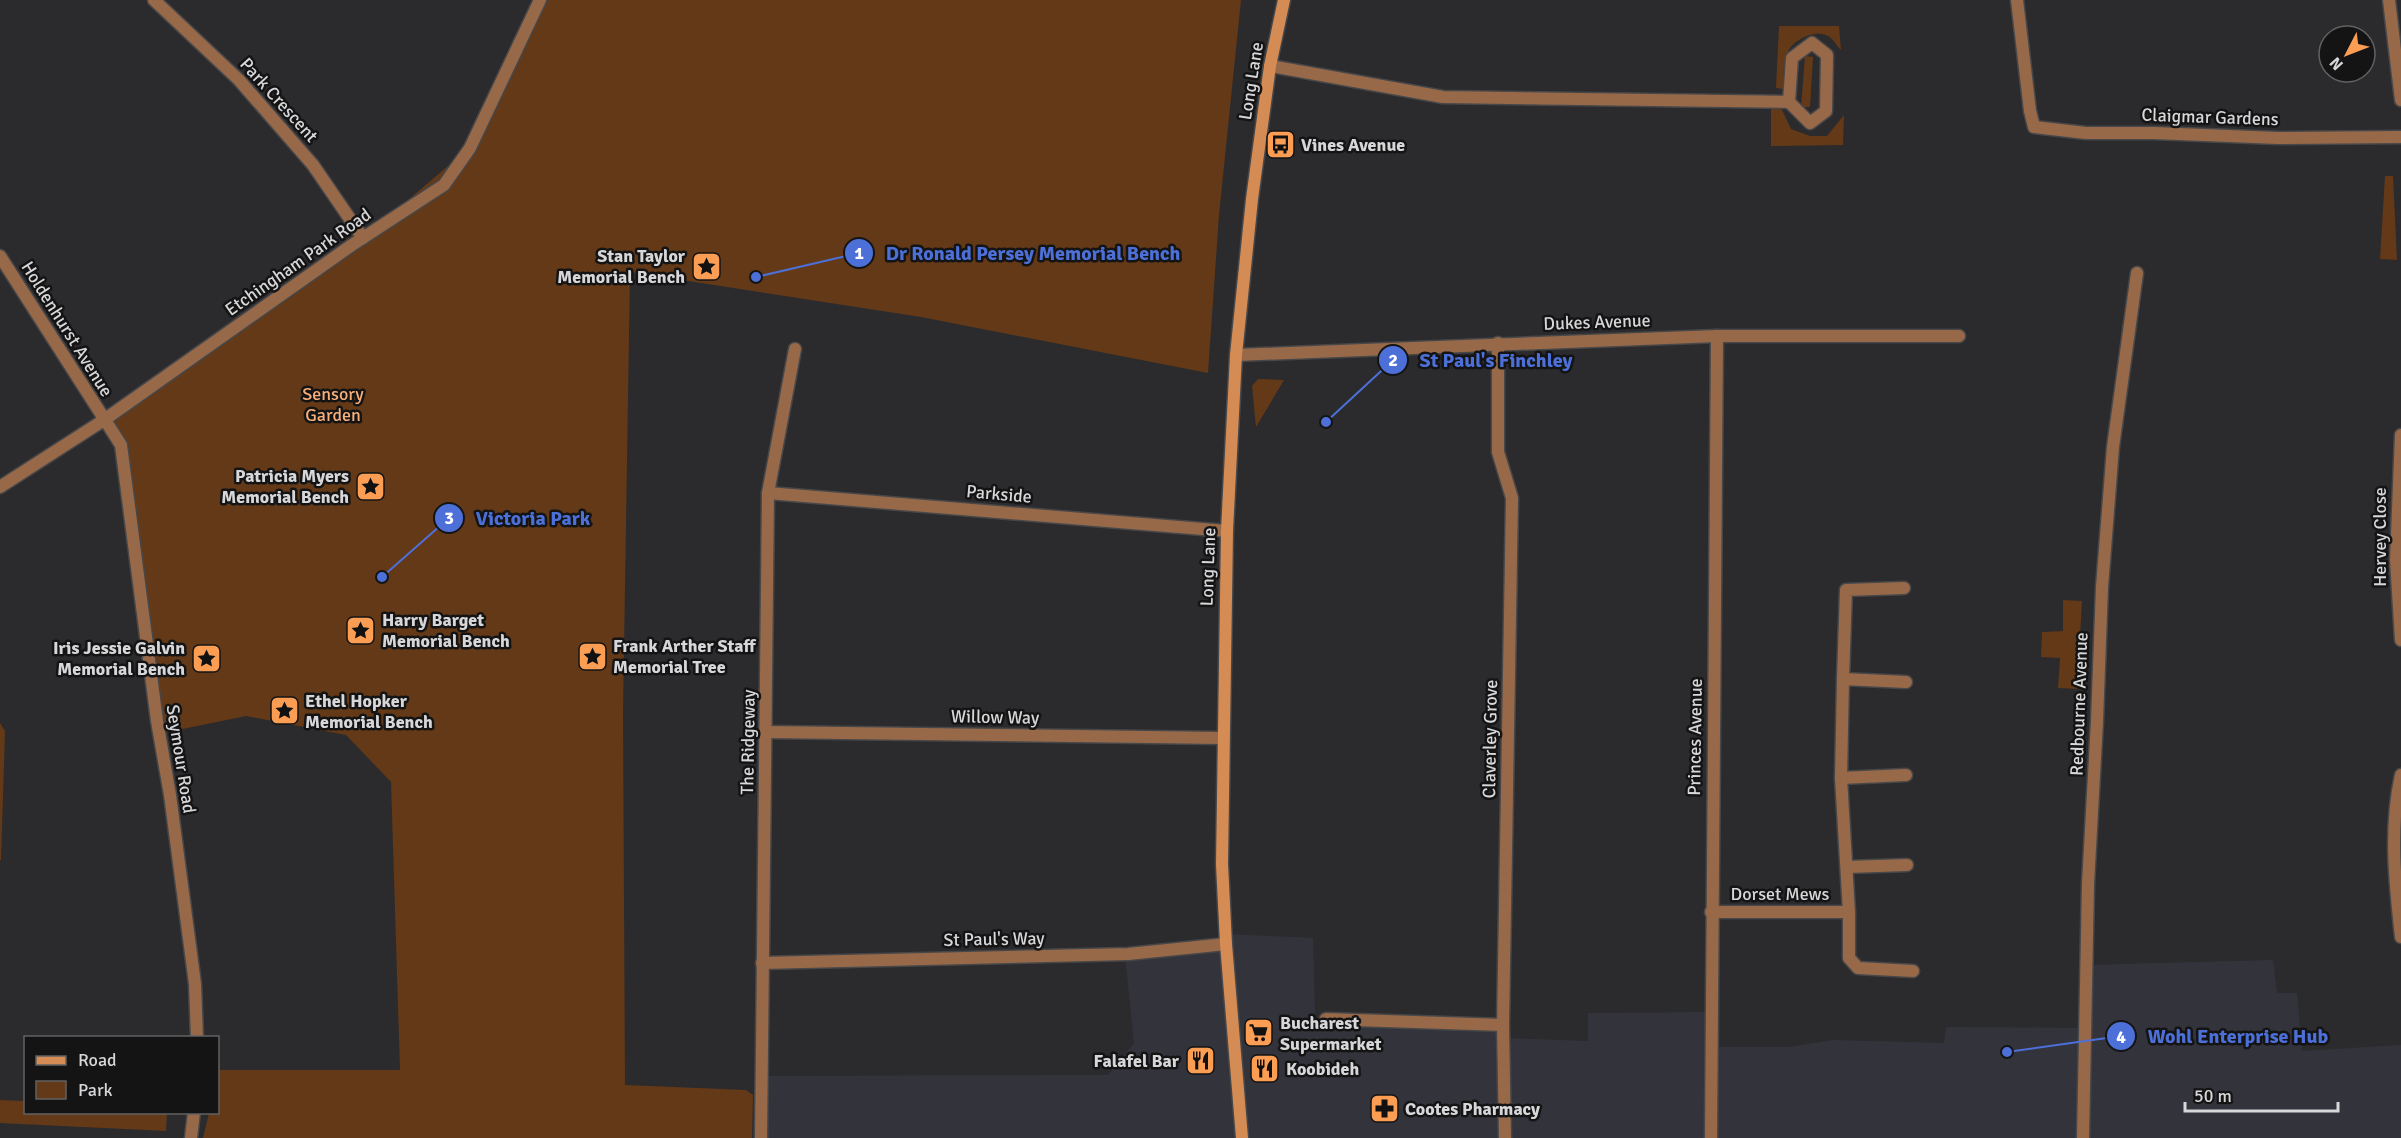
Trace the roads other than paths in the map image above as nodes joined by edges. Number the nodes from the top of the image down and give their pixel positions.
1 (154, 0) edge
2 (540, 0) edge
3 (1284, 0) edge
4 (2017, 0) edge
5 (2389, 0) edge
6 (1270, 66) junction
7 (2401, 100) edge
8 (1790, 102) junction
9 (2401, 137) edge
10 (363, 238) junction
11 (0, 256) edge
12 (2137, 273) dead end
13 (1717, 336) junction
14 (1959, 336) dead end
15 (1498, 343) junction
16 (795, 349) dead end
17 (1236, 355) junction
18 (104, 420) junction
19 (2401, 435) edge
20 (0, 487) edge
21 (768, 493) junction
22 (1227, 531) junction
23 (1904, 588) dead end
24 (2401, 640) edge
25 (1843, 679) junction
26 (1905, 682) dead end
27 (766, 732) junction
28 (1222, 738) junction
29 (2401, 775) edge
30 (1906, 776) dead end
31 (1841, 778) junction
32 (1907, 865) dead end
33 (1847, 867) junction
34 (1711, 912) junction
35 (1849, 912) junction
36 (2401, 937) edge
37 (1226, 944) junction
38 (762, 963) junction
39 (1912, 971) dead end
40 (1326, 1018) dead end
41 (1503, 1025) junction
42 (197, 1036) edge
43 (194, 1114) edge
44 (191, 1138) edge
45 (761, 1138) edge
46 (1242, 1138) edge
47 (1505, 1138) edge
48 (1711, 1138) edge
49 (2084, 1138) edge

1 - 10 street, Park Crescent
2 - 10 street, Etchingham Park Road
3 - 6 street, Long Lane
4 - 9 street, Claigmar Gardens
5 - 7 street
6 - 8 street
6 - 17 street, Long Lane
8 - 8 street
10 - 18 street, Etchingham Park Road
11 - 18 street, Holdenhurst Avenue
12 - 49 street, Redbourne Avenue
13 - 14 street, Dukes Avenue
13 - 15 street, Dukes Avenue
13 - 34 street, Princes Avenue
15 - 17 street, Dukes Avenue
15 - 41 street, Claverley Grove
16 - 21 street, The Ridgeway
17 - 22 street, Long Lane
18 - 20 street, Etchingham Park Road
18 - 42 street, Seymour Road
19 - 24 street, Hervey Close
21 - 22 street, Parkside
21 - 27 street, The Ridgeway
22 - 28 street, Long Lane
23 - 25 street, Dorset Mews
25 - 26 street
25 - 31 street, Dorset Mews
27 - 28 street, Willow Way
27 - 38 street, The Ridgeway
28 - 37 street, Long Lane
29 - 36 street
30 - 31 street
31 - 33 street, Dorset Mews
32 - 33 street, Dorset Mews
33 - 35 street, Dorset Mews
34 - 35 street, Dorset Mews
34 - 48 street, Princes Avenue
35 - 39 street, Dorset Mews
37 - 38 street, St Paul's Way
37 - 46 street, Long Lane
38 - 45 street, The Ridgeway
40 - 41 street
41 - 47 street, Claverley Grove
43 - 44 street

